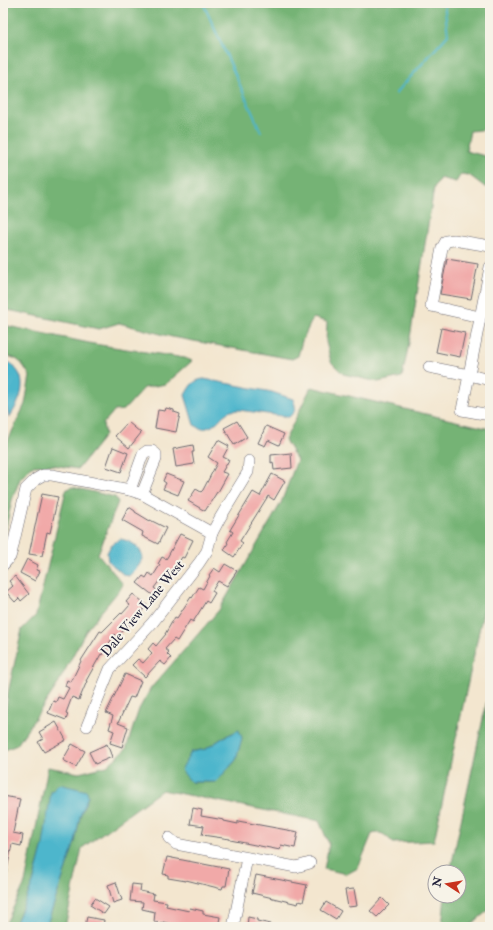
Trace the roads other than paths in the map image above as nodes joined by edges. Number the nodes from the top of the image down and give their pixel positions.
1 (490, 246) edge
2 (490, 267) edge
3 (480, 317) junction
4 (429, 367) dead end
5 (469, 375) junction
6 (490, 380) edge
7 (490, 415) edge
8 (250, 461) dead end
9 (130, 490) junction
10 (142, 494) junction
11 (212, 533) junction
12 (3, 565) edge
13 (87, 726) dead end
14 (169, 838) dead end
15 (247, 858) junction
16 (310, 863) dead end
17 (233, 927) edge

1 - 3 street
2 - 3 street
3 - 5 street
4 - 5 street
5 - 6 street
5 - 7 street
8 - 11 street, Dale View Lane West
9 - 10 street
9 - 10 street
9 - 12 street
10 - 11 street
11 - 13 street, Dale View Lane West
14 - 15 street
15 - 16 street
15 - 17 street

